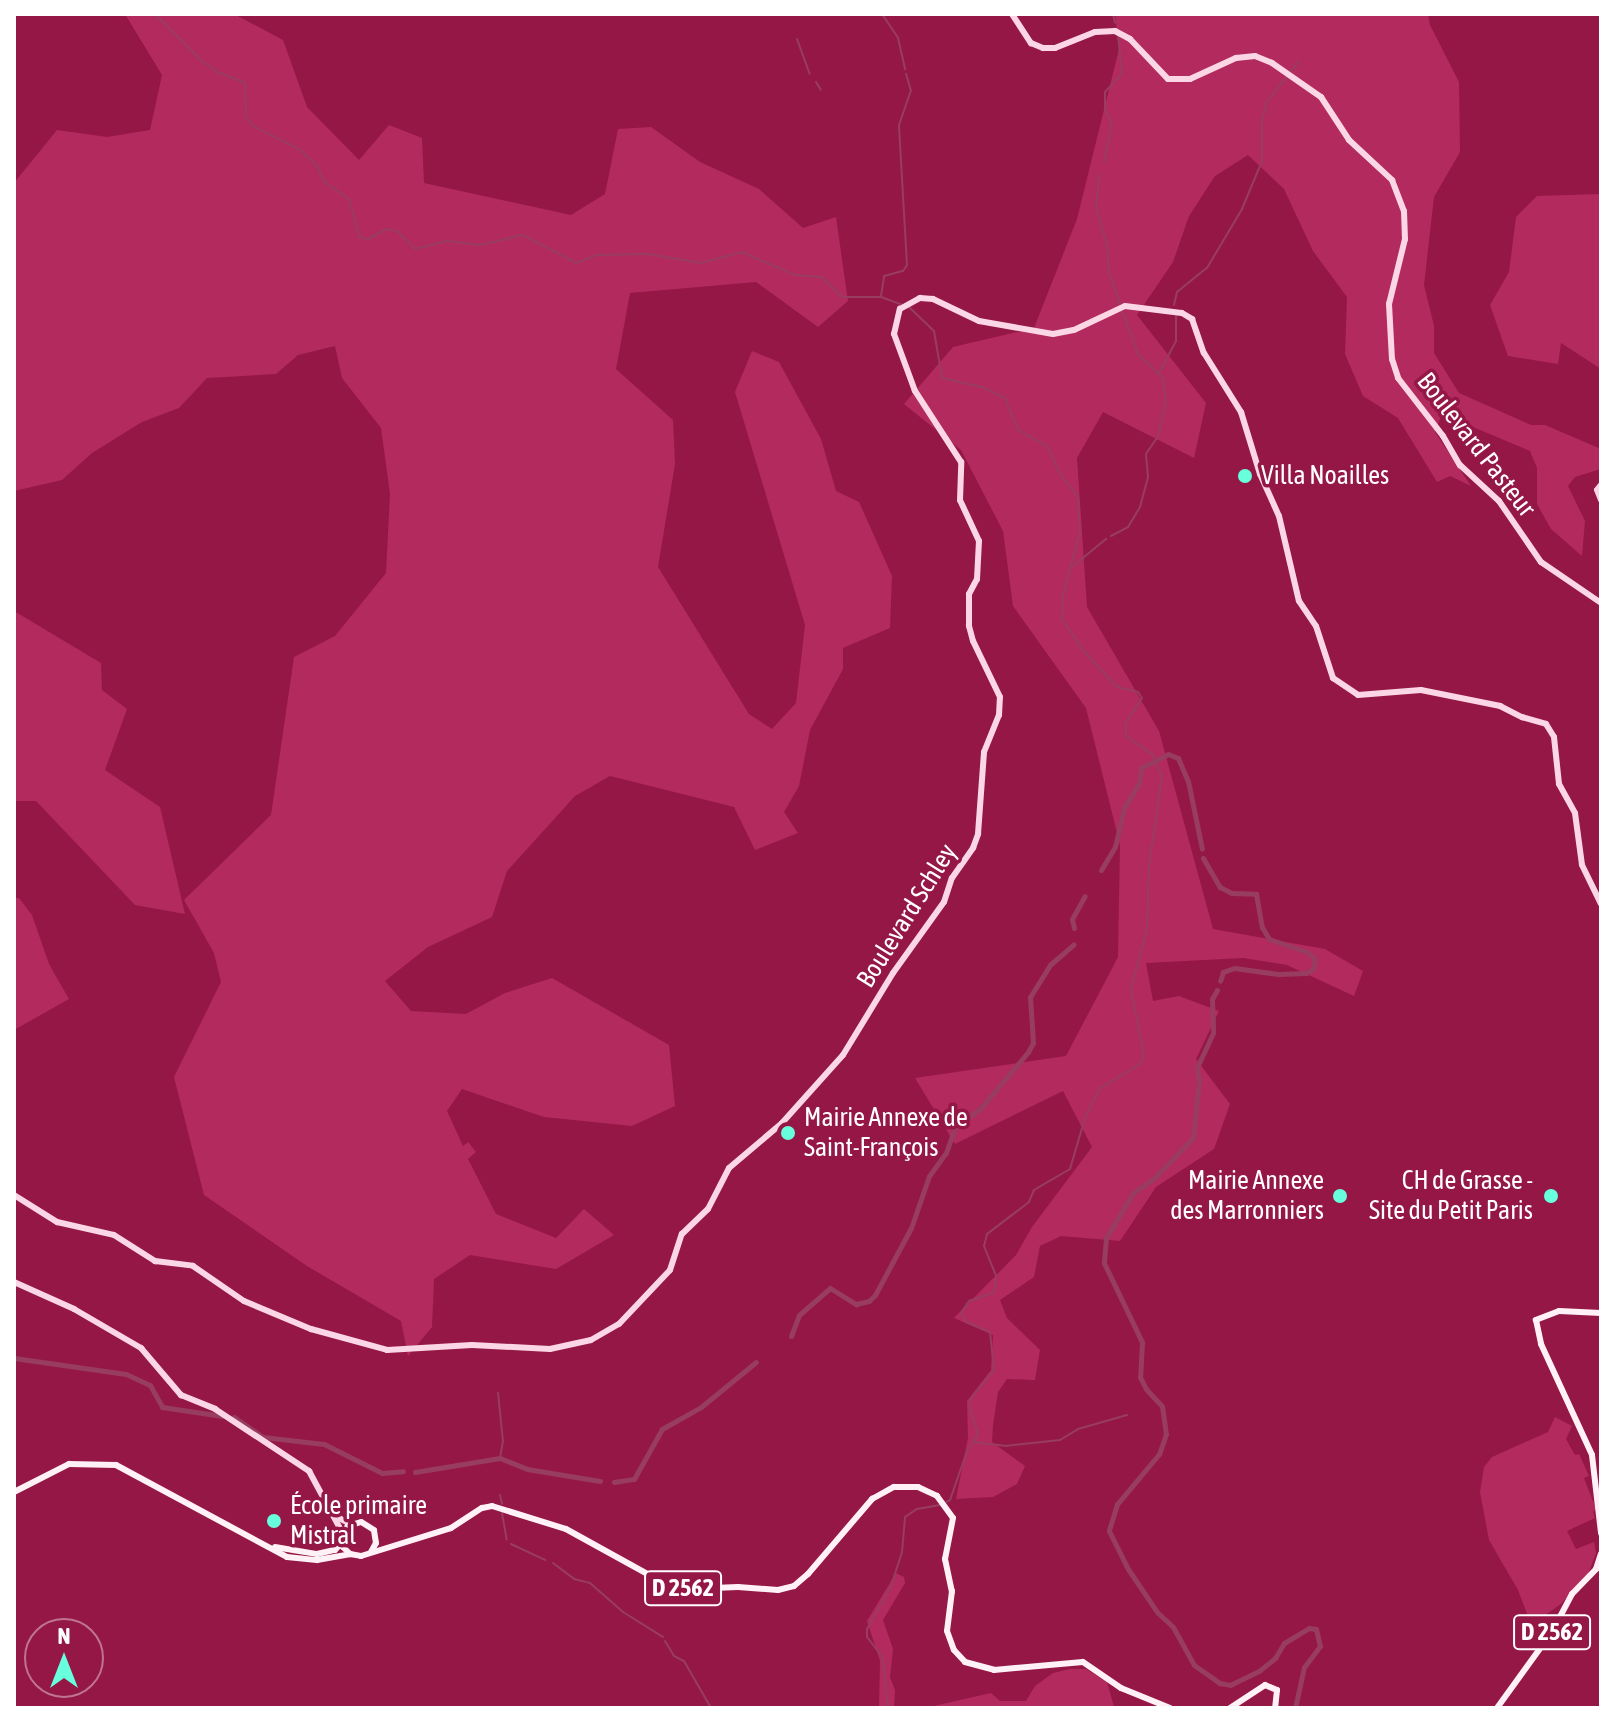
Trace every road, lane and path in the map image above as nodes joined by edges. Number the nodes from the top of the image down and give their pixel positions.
1 (1012, 14) edge
2 (1601, 485) edge
3 (1601, 500) edge
4 (1601, 603) edge
5 (1601, 904) edge
6 (14, 1195) edge
7 (14, 1282) edge
8 (1601, 1313) edge
9 (14, 1492) edge
10 (328, 1511) junction
11 (351, 1524) junction
12 (1601, 1533) edge
13 (343, 1534) junction
14 (377, 1537) junction
15 (342, 1542) junction
16 (267, 1545) junction
17 (397, 1548) junction
18 (371, 1552) junction
19 (350, 1554) junction
20 (1601, 1554) edge
21 (1170, 1708) edge
22 (1230, 1708) edge
23 (1275, 1708) edge
24 (1497, 1708) edge

1 - 4 main road, Boulevard Pasteur
2 - 3 main road
5 - 6 main road, Boulevard Schley
7 - 10 main road
8 - 12 main road
9 - 16 main road
10 - 11 main road
10 - 13 main road
11 - 13 main road
11 - 14 main road
13 - 15 main road
14 - 17 main road
14 - 18 main road
15 - 16 main road
15 - 19 main road
16 - 19 main road
17 - 18 main road, D 2562
17 - 21 main road, D 2562
18 - 19 main road
20 - 24 main road, D 2562
22 - 23 main road

